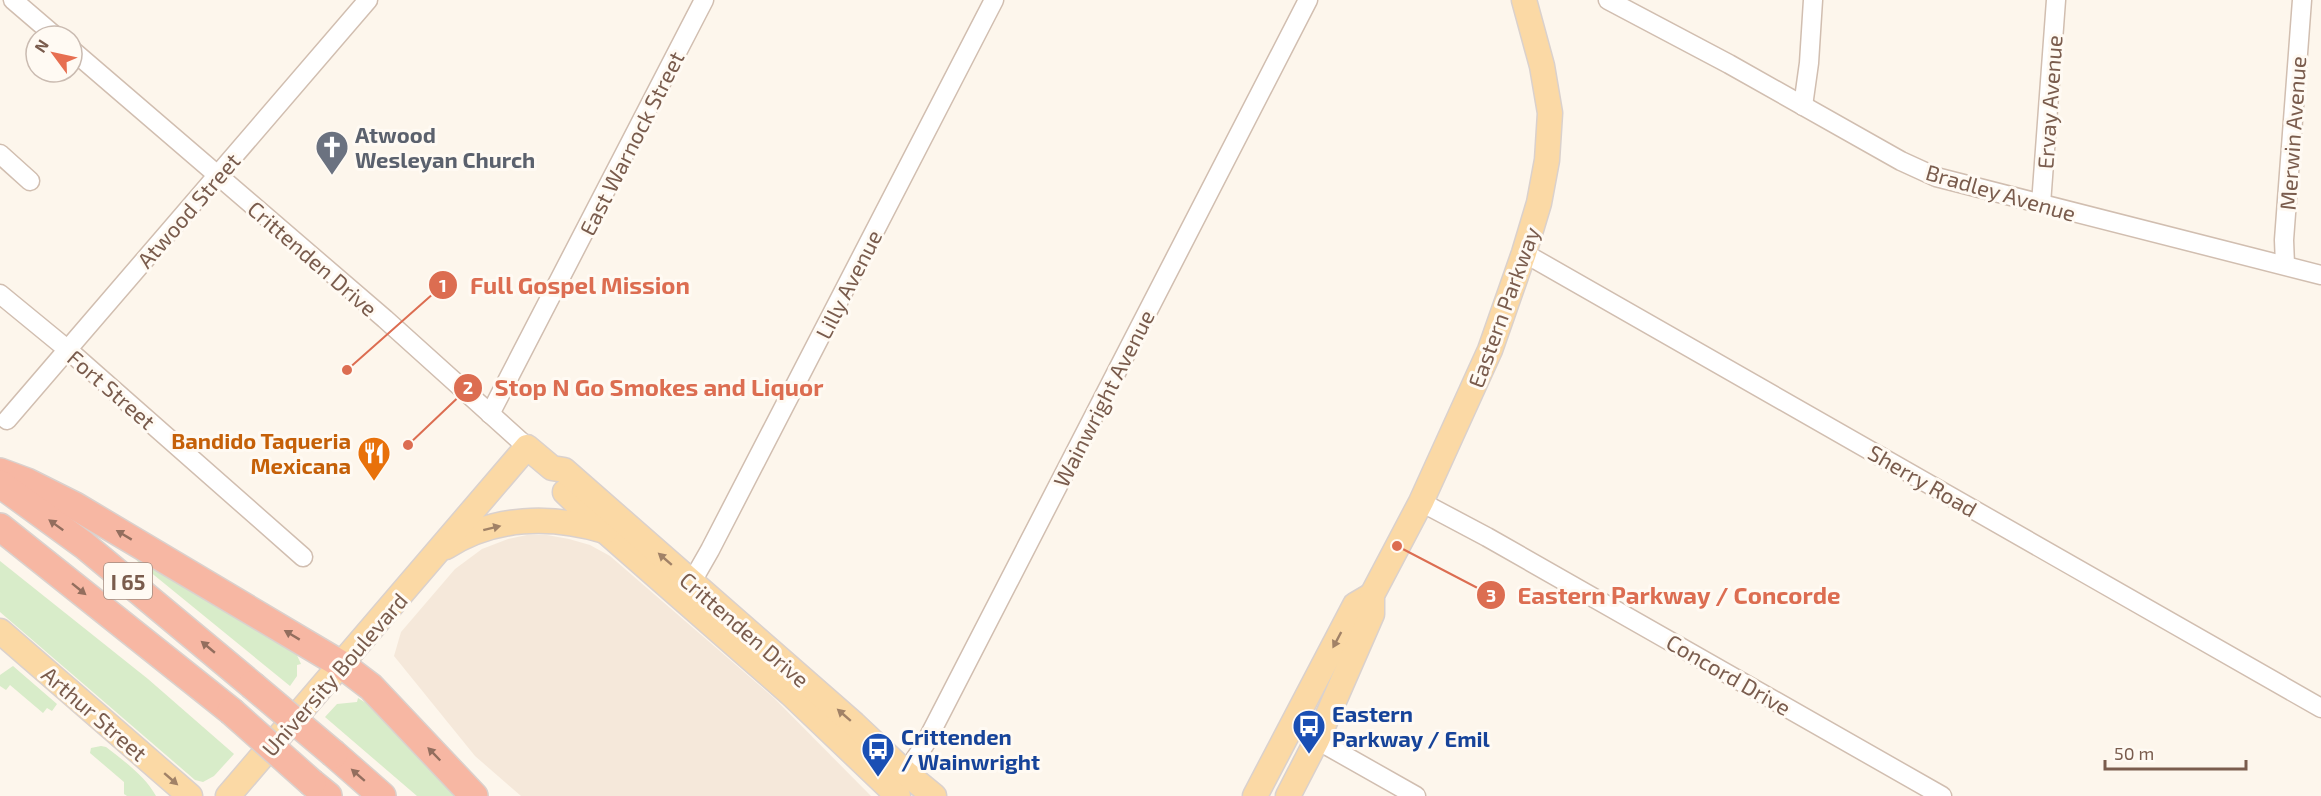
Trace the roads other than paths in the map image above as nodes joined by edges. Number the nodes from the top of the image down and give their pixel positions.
1 (14, 0) edge
2 (368, 0) edge
3 (705, 0) edge
4 (994, 0) edge
5 (1308, 0) edge
6 (1524, 0) edge
7 (1608, 0) edge
8 (1813, 0) edge
9 (2056, 0) edge
10 (2302, 0) edge
11 (41, 24) edge
12 (84, 60) edge
13 (1803, 106) junction
14 (0, 154) edge
15 (218, 176) junction
16 (30, 180) dead end
17 (2041, 204) junction
18 (1524, 253) junction
19 (2285, 265) junction
20 (2321, 275) edge
21 (0, 294) edge
22 (67, 349) junction
23 (490, 414) junction
24 (7, 420) dead end
25 (527, 447) junction
26 (552, 468) junction
27 (0, 472) edge
28 (0, 483) edge
29 (1421, 502) junction
30 (0, 527) edge
31 (605, 531) junction
32 (439, 551) junction
33 (303, 557) dead end
34 (687, 590) junction
35 (1372, 595) junction
36 (0, 631) edge
37 (342, 665) junction
38 (2321, 708) edge
39 (1317, 740) junction
40 (899, 787) edge
41 (320, 789) edge
42 (190, 796) edge
43 (228, 796) edge
44 (382, 796) edge
45 (474, 796) edge
46 (934, 796) edge
47 (1255, 796) edge
48 (1288, 796) edge
49 (1416, 796) edge
50 (1942, 796) edge

1 - 11 street
2 - 15 street, Atwood Street
3 - 23 street, East Warnock Street
4 - 34 street, Lilly Avenue
5 - 40 street, Wainwright Avenue
6 - 18 main road, Eastern Parkway
7 - 13 street, Bradley Avenue
8 - 13 street
9 - 17 street, Ervay Avenue
10 - 19 street, Merwin Avenue
12 - 15 street, Crittenden Drive
13 - 17 street, Bradley Avenue
14 - 16 street
15 - 22 street, Atwood Street
15 - 23 street, Crittenden Drive
17 - 19 street, Bradley Avenue
18 - 29 main road, Eastern Parkway
18 - 38 street, Sherry Road
19 - 20 street, Bradley Avenue
21 - 22 street, Fort Street
22 - 24 street, Atwood Street
22 - 33 street, Fort Street
23 - 25 street, Crittenden Drive
25 - 26 main road, Crittenden Drive
25 - 32 main road, University Boulevard
26 - 31 main road, Crittenden Drive
34 -> 26 main road, Crittenden Drive
37 -> 27 highway
44 -> 28 highway, I 65, bridge
29 - 35 main road, Eastern Parkway
29 - 50 street, Concord Drive
30 -> 41 highway, I 65, bridge
32 -> 31 main road
31 - 34 main road, Crittenden Drive
32 - 37 main road, University Boulevard
34 - 40 main road, Crittenden Drive
35 - 39 main road, Eastern Parkway
35 -> 47 main road, Eastern Parkway
36 -> 42 main road, Arthur Street
37 - 43 main road, University Boulevard
45 -> 37 highway
39 - 48 main road, Eastern Parkway
39 - 49 street
40 - 46 main road, Crittenden Drive

